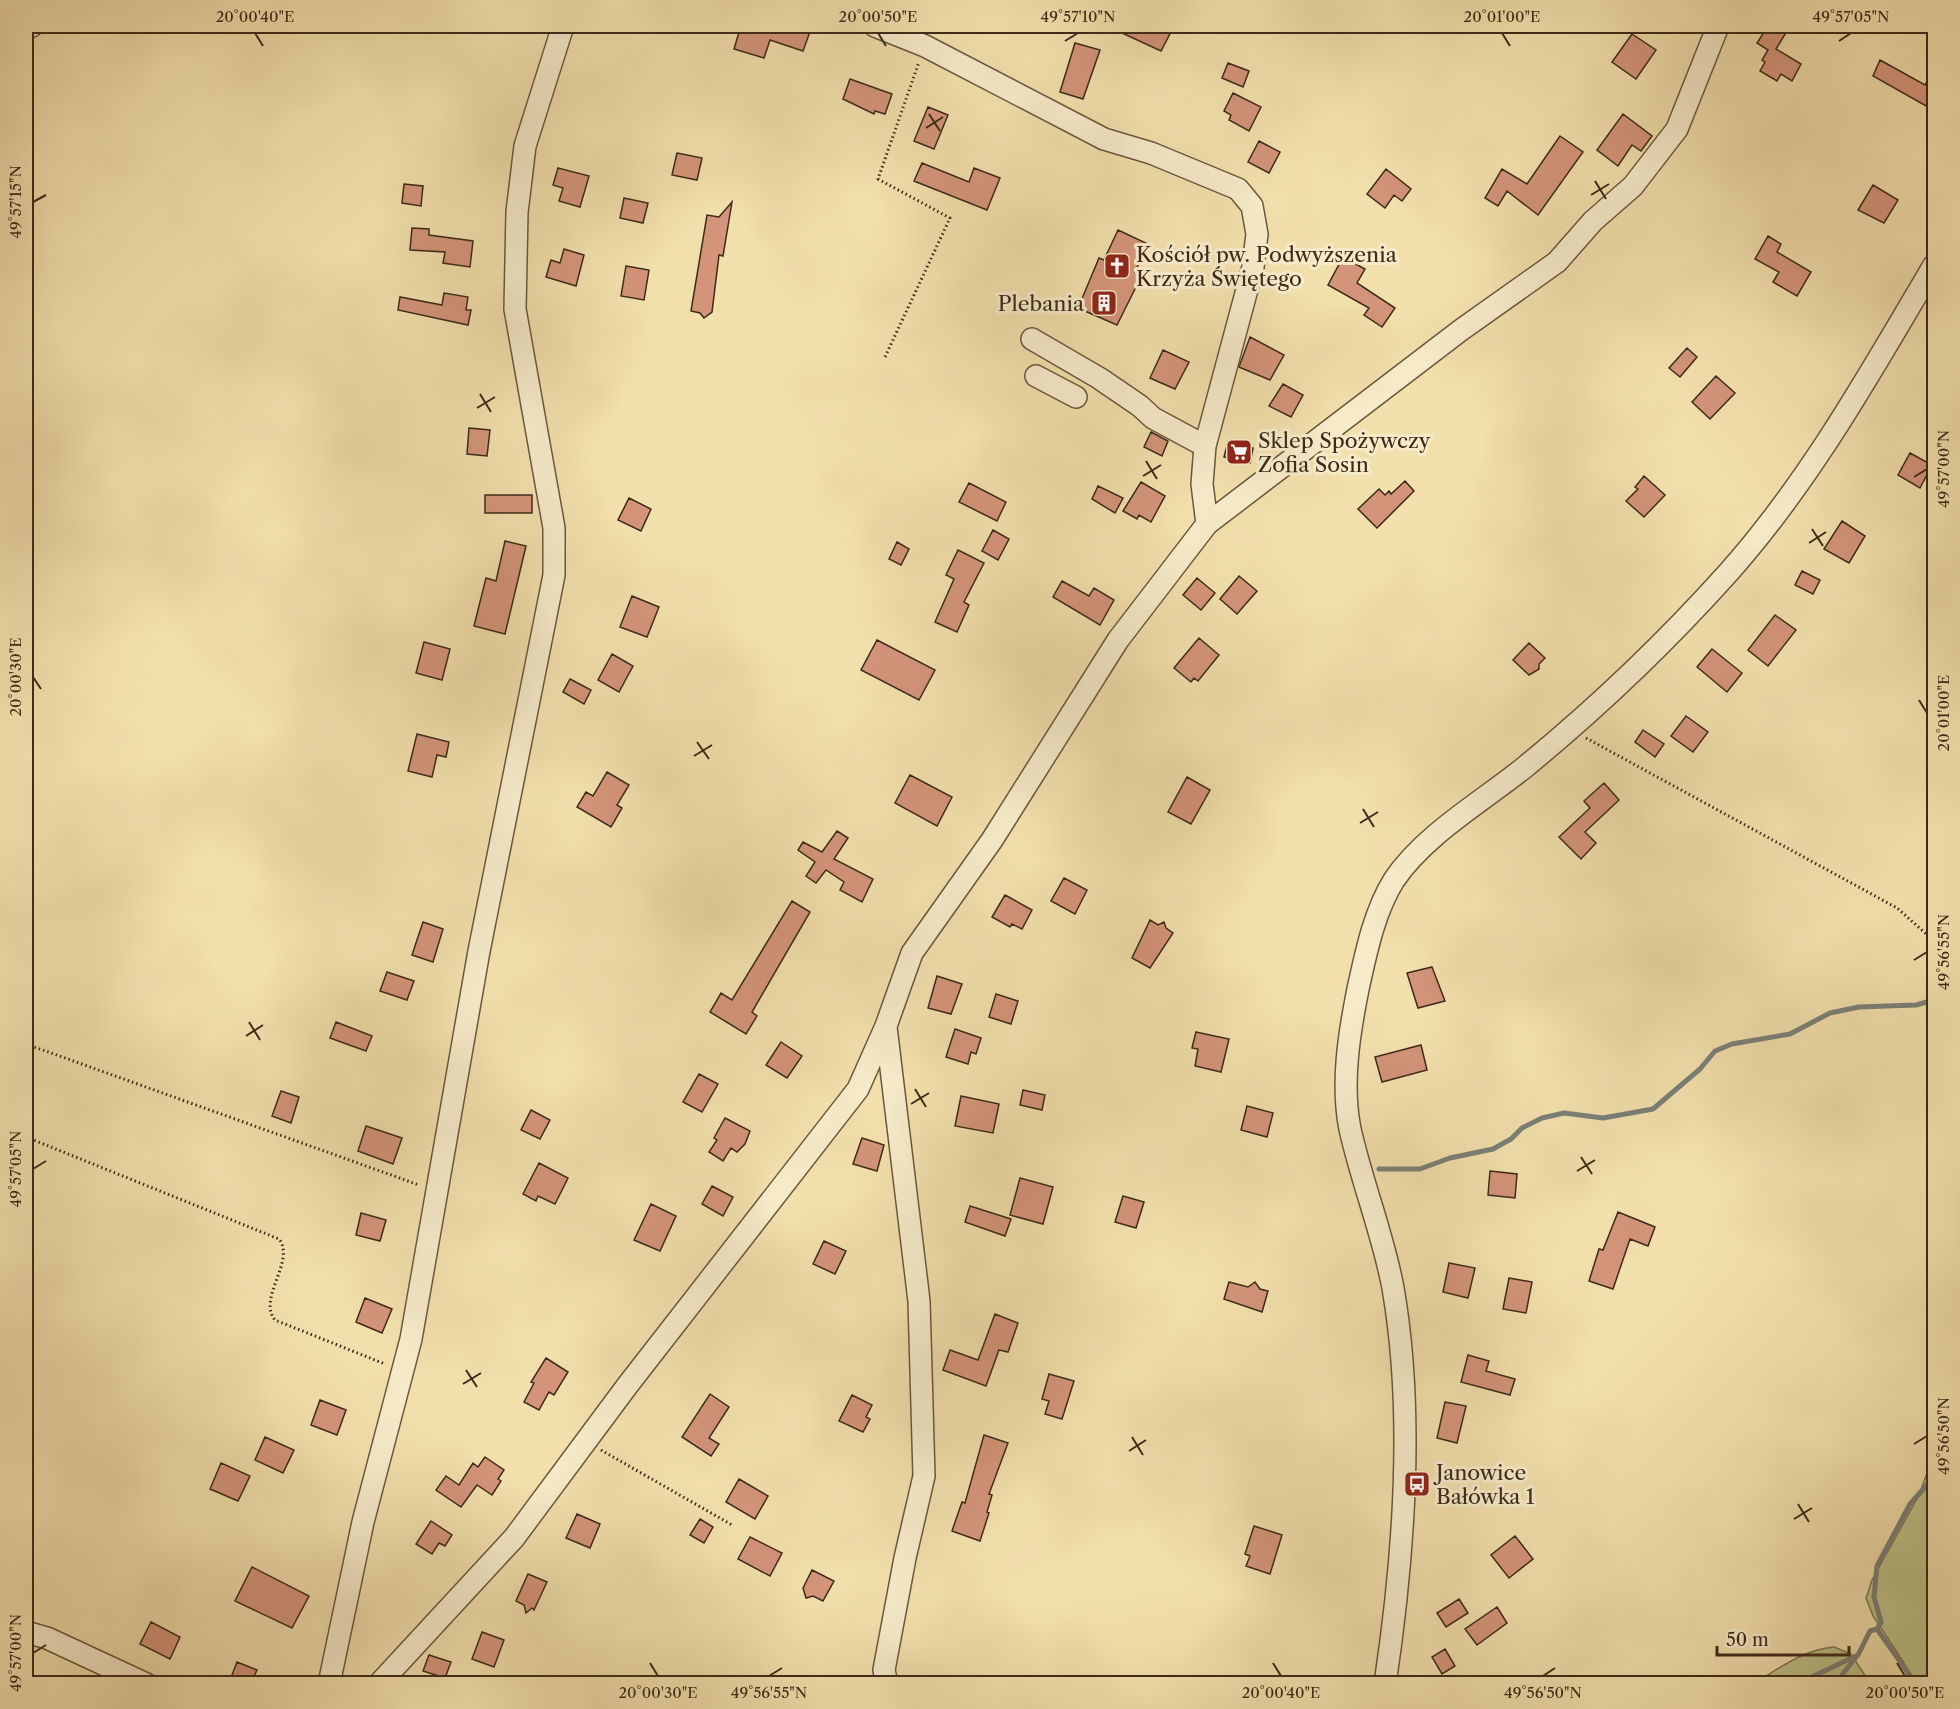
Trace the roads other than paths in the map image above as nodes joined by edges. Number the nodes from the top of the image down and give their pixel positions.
1 (32, 26) edge
2 (563, 26) edge
3 (875, 26) edge
4 (1718, 26) edge
5 (26, 28) edge
6 (1935, 264) edge
7 (1032, 339) dead end
8 (1036, 376) dead end
9 (1076, 398) dead end
10 (1205, 446) junction
11 (1207, 524) junction
12 (886, 1026) junction
13 (26, 1632) edge
14 (146, 1683) edge
15 (328, 1683) edge
16 (379, 1683) edge
17 (887, 1683) edge
18 (1385, 1683) edge

1 - 5 street
2 - 15 street
3 - 10 street
4 - 11 street
6 - 18 street
7 - 10 street
8 - 9 street
10 - 11 street
11 - 12 street
12 - 16 street
12 - 17 street
13 - 14 street

